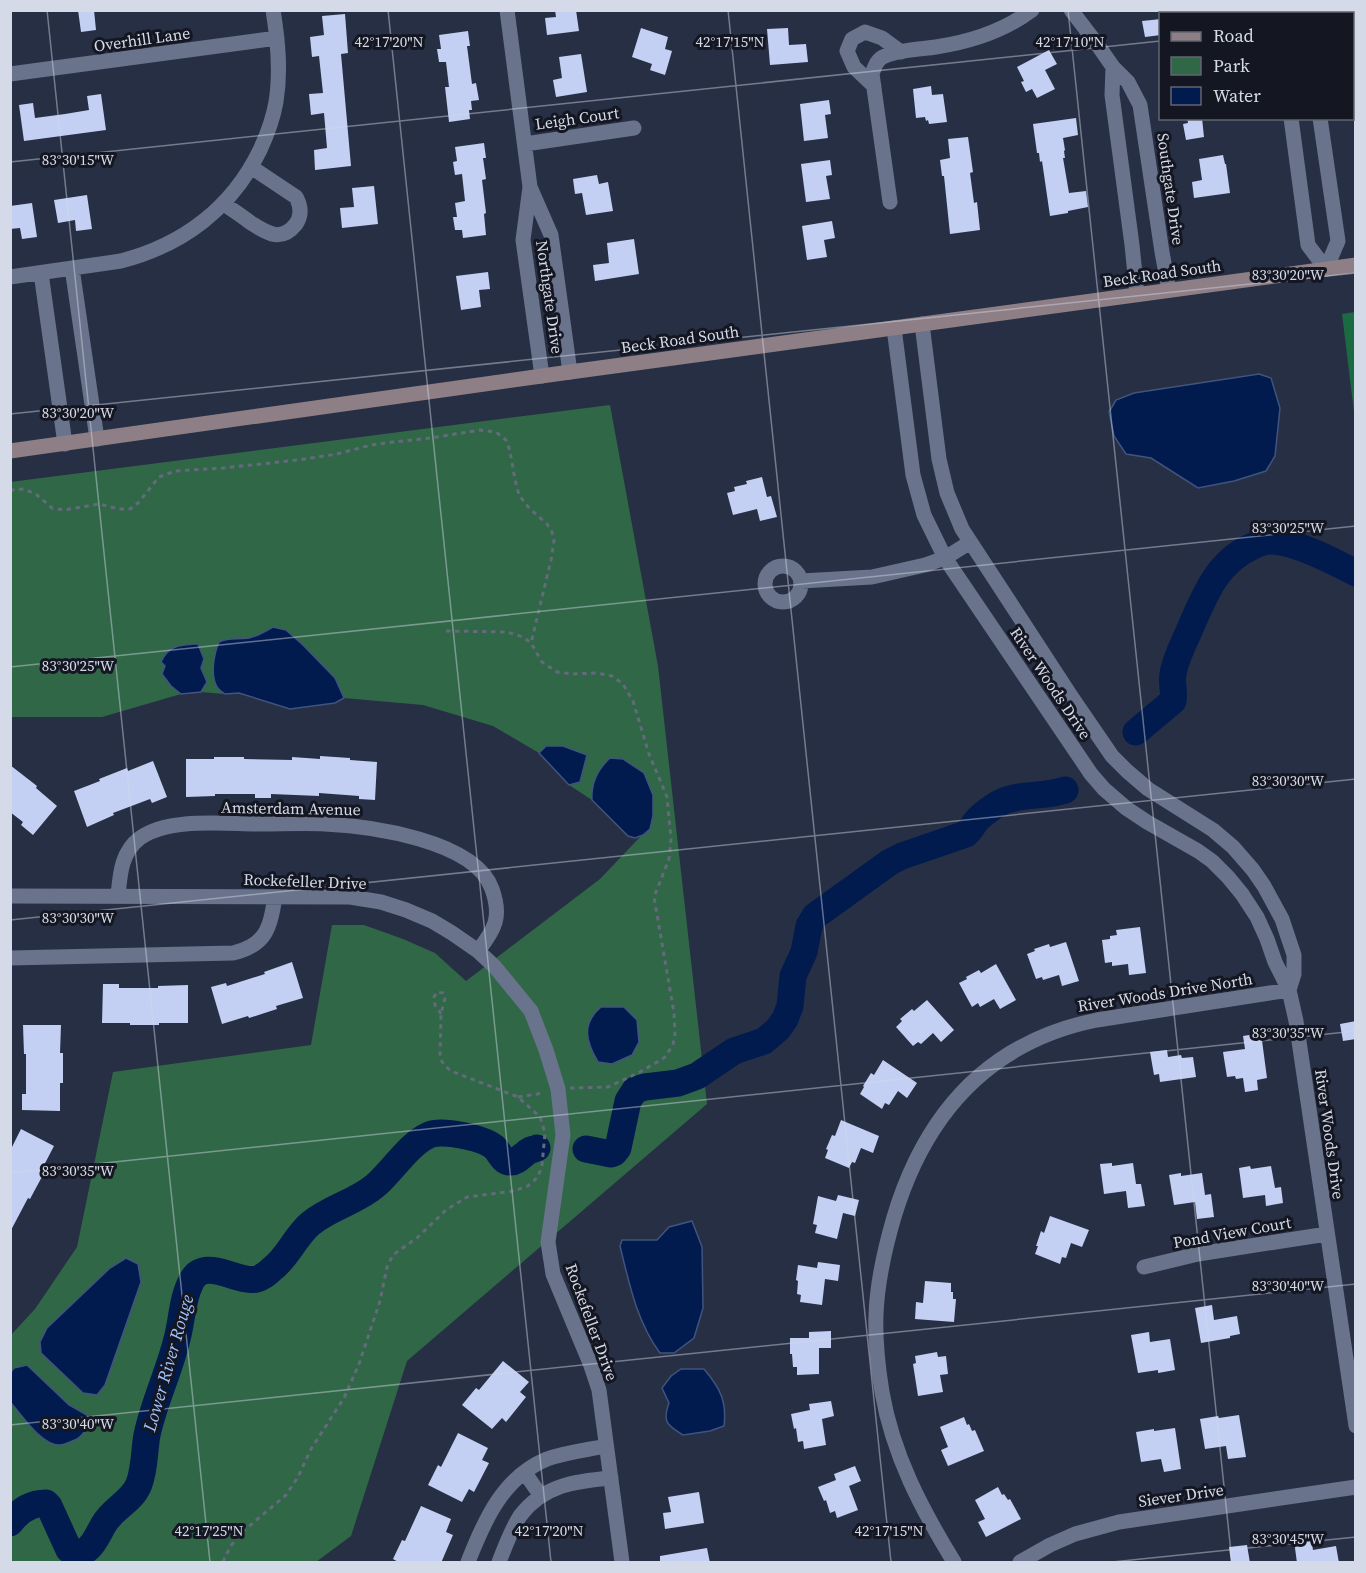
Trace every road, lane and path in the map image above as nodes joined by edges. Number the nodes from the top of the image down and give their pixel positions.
1 (273, 10) edge
2 (507, 10) edge
3 (1032, 10) edge
4 (1071, 10) edge
5 (278, 39) junction
6 (901, 52) junction
7 (1113, 67) junction
8 (10, 74) edge
9 (874, 86) junction
10 (1291, 120) edge
11 (1320, 120) edge
12 (634, 128) dead end
13 (525, 144) junction
14 (252, 167) junction
15 (530, 187) junction
16 (890, 202) dead end
17 (224, 204) junction
18 (1356, 265) edge
19 (72, 268) junction
20 (1326, 269) junction
21 (41, 273) junction
22 (10, 277) edge
23 (1169, 290) junction
24 (1137, 294) junction
25 (922, 324) junction
26 (894, 328) junction
27 (570, 372) junction
28 (542, 376) junction
29 (97, 439) junction
30 (65, 444) junction
31 (10, 451) edge
32 (10, 490) edge
33 (969, 543) junction
34 (945, 558) junction
35 (801, 581) dead end
36 (446, 632) dead end
37 (531, 643) junction
38 (10, 896) edge
39 (118, 896) junction
40 (275, 897) junction
41 (478, 951) junction
42 (10, 958) edge
43 (1289, 990) junction
44 (441, 1014) junction
45 (558, 1089) junction
46 (518, 1096) junction
47 (1327, 1234) junction
48 (1144, 1267) dead end
49 (1356, 1426) edge
50 (606, 1446) junction
51 (525, 1473) junction
52 (611, 1478) junction
53 (1356, 1487) edge
54 (542, 1496) junction
55 (223, 1563) edge
56 (468, 1563) edge
57 (499, 1563) edge
58 (622, 1563) edge
59 (954, 1563) edge
60 (1020, 1563) edge

1 - 5 street
2 - 13 street, Northgate Drive
3 - 6 street
4 - 7 street, Southgate Drive
5 - 8 street, Overhill Lane
5 - 14 street
6 - 9 street
6 - 9 street
7 - 23 street, Southgate Drive
7 - 24 street
9 - 16 street
10 - 20 street
11 - 20 street
12 - 13 street, Leigh Court
13 - 15 street, Northgate Drive
14 - 17 street
14 - 17 street
15 - 27 street, Northgate Drive
15 - 28 street, Northgate Drive
17 - 19 street
18 - 20 main road, Beck Road South
19 - 21 street
19 - 29 street
20 - 23 main road, Beck Road South
21 - 22 street
21 - 30 street
23 - 24 main road, Beck Road South
24 - 25 main road, Beck Road South
25 - 26 main road, Beck Road South
25 - 33 street, River Woods Drive
26 - 27 main road, Beck Road South
26 - 34 street, River Woods Drive
27 - 28 main road, Beck Road South
28 - 29 main road, Beck Road South
29 - 30 main road, Beck Road South
30 - 31 main road, Beck Road South
32 - 37 path
33 - 34 street
33 - 43 street, River Woods Drive
34 - 35 street
34 - 43 street, River Woods Drive
36 - 37 path
37 - 45 path
38 - 39 street, Rockefeller Drive
39 - 40 street, Rockefeller Drive
39 - 41 street, Amsterdam Avenue
40 - 41 street, Rockefeller Drive
40 - 42 street
41 - 45 street, Rockefeller Drive
43 - 47 street, River Woods Drive
43 - 59 street, River Woods Drive North
44 - 44 path
44 - 46 path
45 - 46 path
45 - 50 street, Rockefeller Drive
46 - 55 path
47 - 48 street, Pond View Court
47 - 49 street, River Woods Drive
50 - 51 street
50 - 52 street, Rockefeller Drive
51 - 54 street
51 - 56 street
52 - 54 street
52 - 58 street, Rockefeller Drive
53 - 60 street, Siever Drive
54 - 57 street

